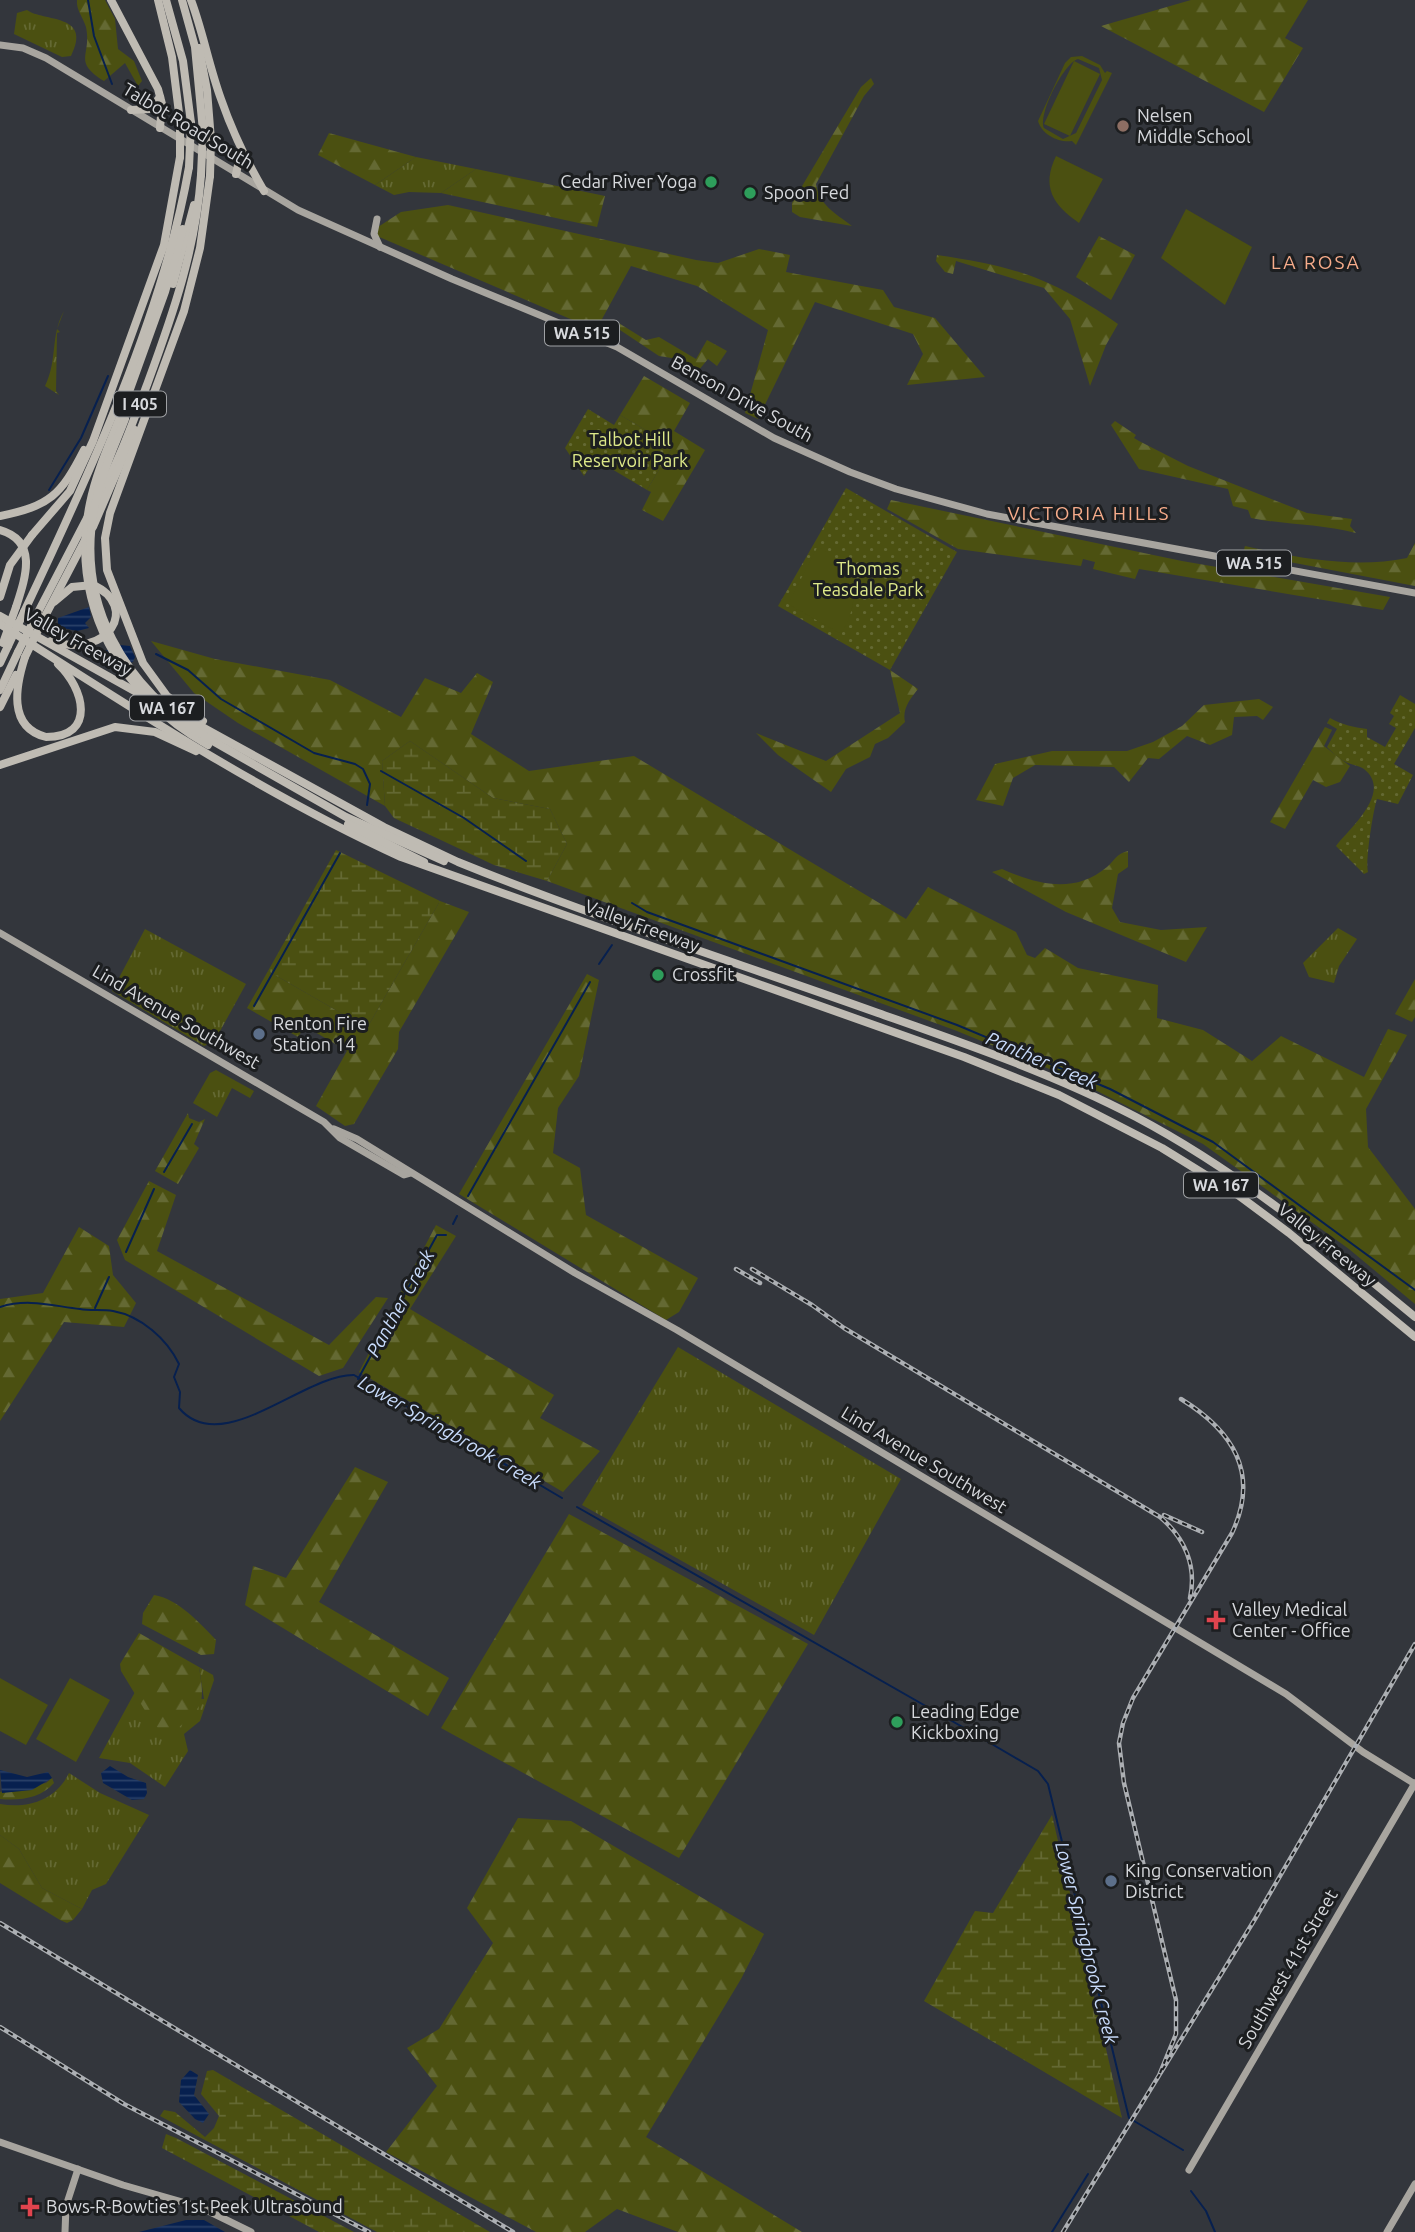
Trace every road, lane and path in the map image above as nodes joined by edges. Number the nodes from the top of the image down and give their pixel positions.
1 (111, 0) edge
2 (158, 0) edge
3 (166, 0) edge
4 (182, 0) edge
5 (191, 0) edge
6 (190, 26) junction
7 (0, 45) edge
8 (160, 97) junction
9 (131, 110) junction
10 (160, 128) junction
11 (237, 134) junction
12 (189, 167) junction
13 (236, 174) junction
14 (200, 179) junction
15 (264, 191) junction
16 (377, 219) dead end
17 (359, 239) joint
18 (380, 248) junction
19 (107, 400) junction
20 (122, 418) junction
21 (0, 516) edge
22 (0, 530) edge
23 (1415, 593) edge
24 (0, 597) edge
25 (20, 609) junction
26 (0, 614) edge
27 (38, 620) junction
28 (0, 626) edge
29 (37, 636) junction
30 (4, 647) edge
31 (46, 653) junction
32 (22, 655) junction
33 (0, 663) edge
34 (0, 691) edge
35 (0, 707) edge
36 (209, 742) junction
37 (0, 765) edge
38 (232, 767) junction
39 (298, 779) junction
40 (435, 870) junction
41 (516, 885) junction
42 (0, 933) edge
43 (1030, 1069) junction
44 (1415, 1317) edge
45 (1415, 1323) edge
46 (1415, 1337) edge
47 (1415, 1784) edge
48 (0, 2142) edge
49 (78, 2169) junction
50 (1189, 2170) dead end
51 (1415, 2184) edge
52 (65, 2232) edge
53 (251, 2232) edge
54 (1387, 2232) edge

1 - 8 highway
2 - 19 highway, bridge
3 - 12 highway, bridge
4 - 6 highway, I 405
5 - 11 highway
6 - 14 highway, I 405, bridge
6 - 39 highway, bridge
7 - 9 main road, Talbot Road South / WA 515
8 - 9 highway
8 - 10 highway
9 - 10 main road, Talbot Road South / WA 515
10 - 13 main road, Talbot Road South / WA 515
11 - 13 highway
11 - 15 highway
12 - 20 highway
12 - 25 highway, I 405
13 - 15 main road, Talbot Road South / WA 515
14 - 20 highway
14 - 27 highway, I 405
15 - 17 main road, Talbot Road South / WA 515
16 - 18 main road
17 - 18 main road, Benson Drive South / WA 515
18 - 23 main road, Benson Drive South / WA 515
19 - 21 highway
19 - 24 highway, bridge
20 - 36 highway, bridge
22 - 25 highway
25 - 30 highway, I 405, bridge
26 - 29 highway, Valley Freeway / WA 167
27 - 29 highway
27 - 32 highway, bridge
28 - 31 highway, Valley Freeway / WA 167
29 - 39 highway, Valley Freeway / WA 167
30 - 33 highway, I 405
31 - 32 highway
31 - 38 highway, Valley Freeway / WA 167
32 - 34 highway
32 - 35 highway
36 - 40 highway
36 - 41 highway
37 - 38 highway
38 - 40 highway, Valley Freeway / WA 167
39 - 41 highway, Valley Freeway / WA 167
40 - 46 highway, Valley Freeway / WA 167
41 - 43 highway, Valley Freeway / WA 167
42 - 47 main road, Lind Avenue Southwest
43 - 44 highway, Valley Freeway / WA 167
43 - 45 highway
47 - 50 main road, Southwest 41st Street
48 - 49 main road
49 - 52 main road
49 - 53 main road
51 - 54 main road

